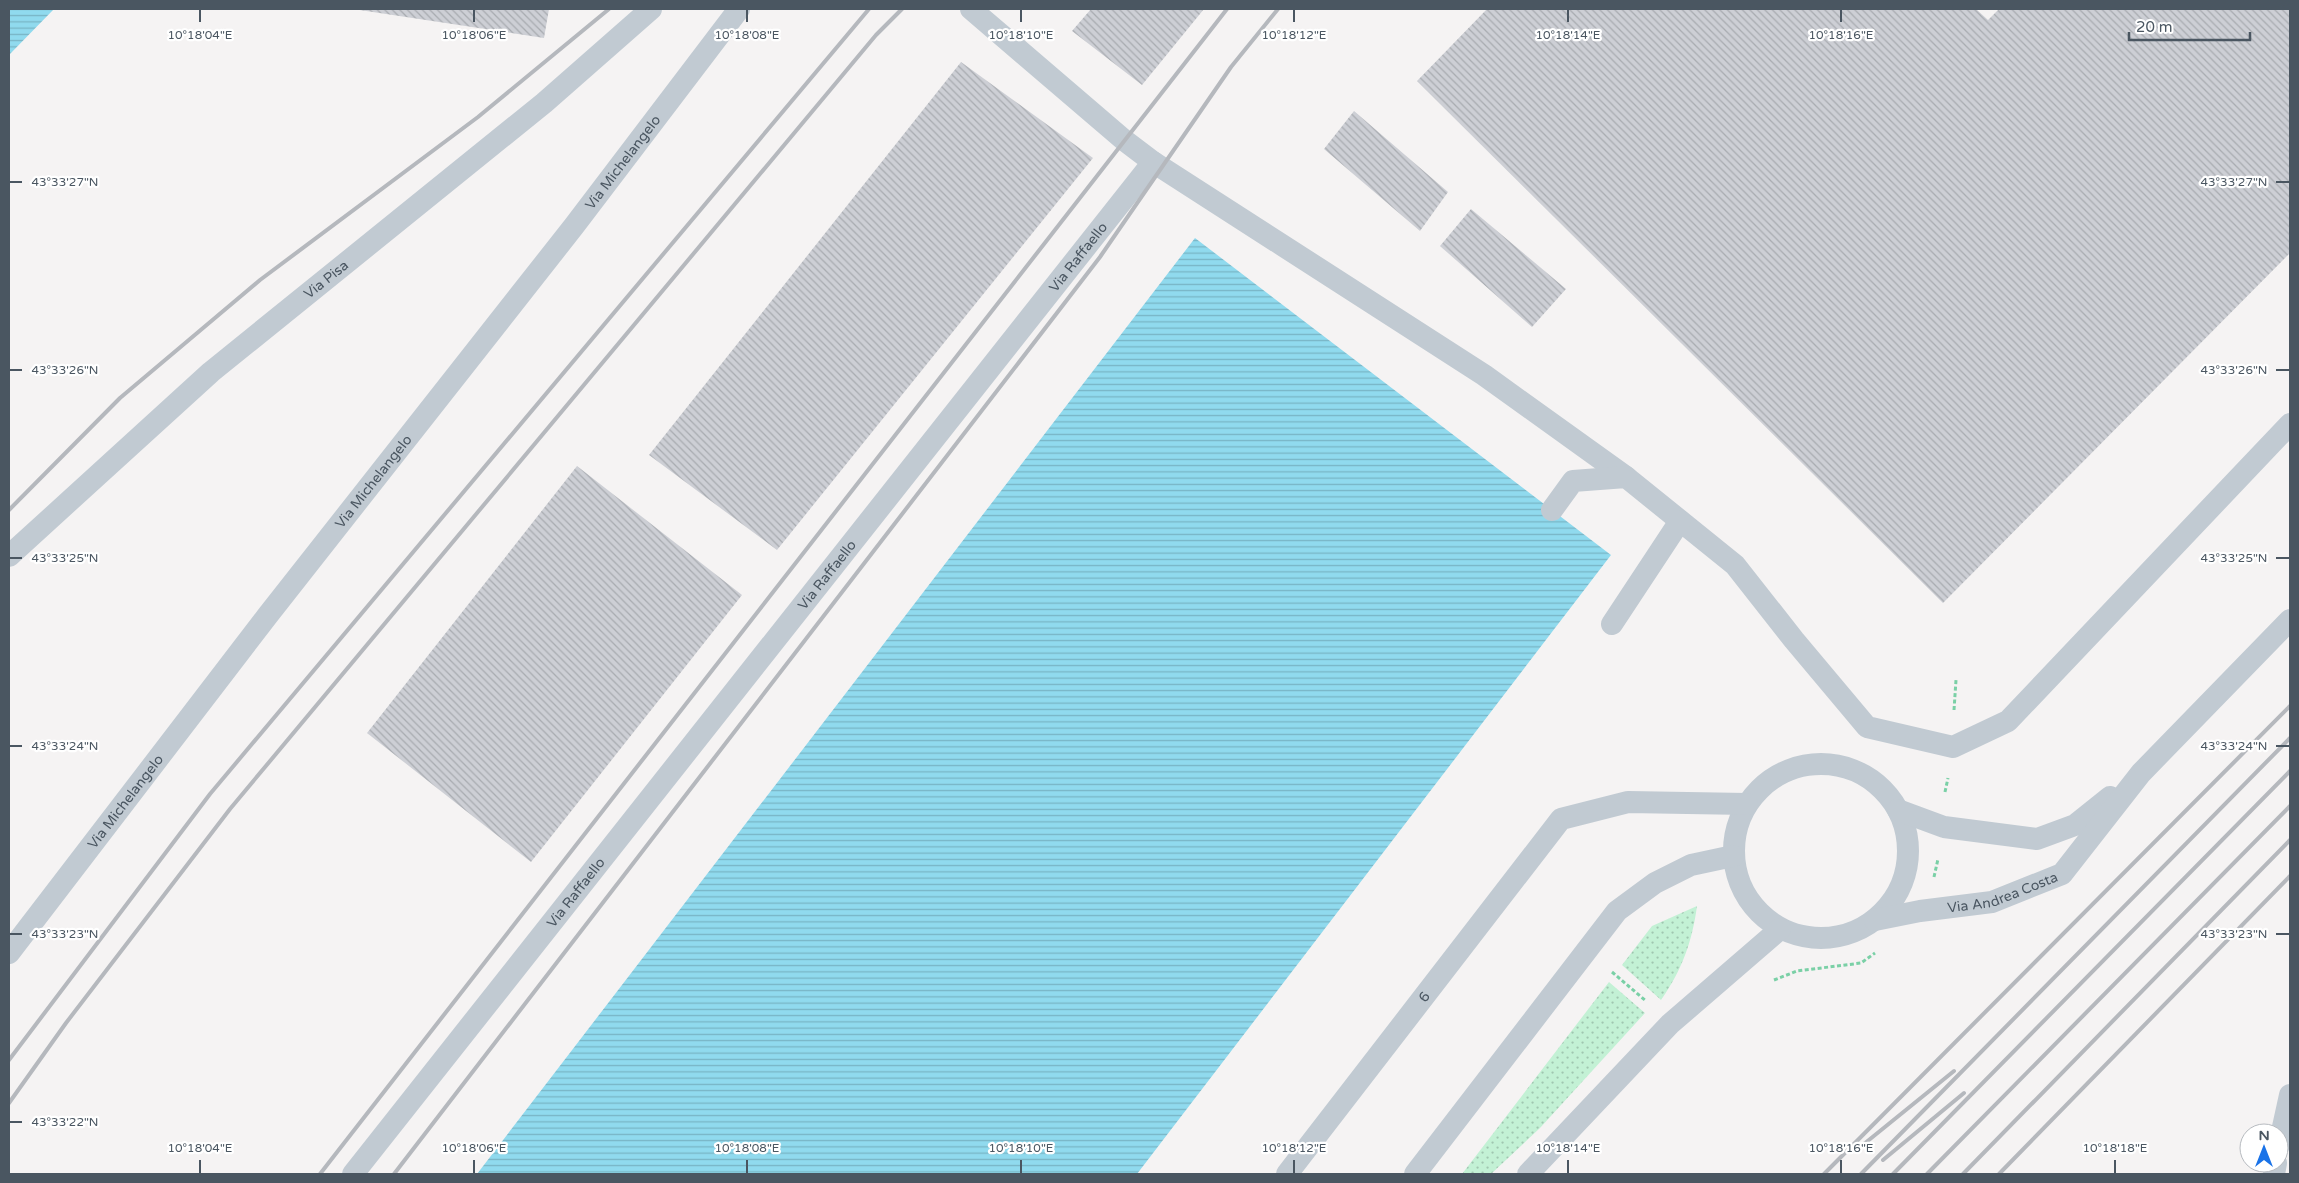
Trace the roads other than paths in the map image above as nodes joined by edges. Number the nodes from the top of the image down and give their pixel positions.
1 (651, 9) edge
2 (738, 9) edge
3 (971, 9) edge
4 (1153, 162) junction
5 (2290, 424) edge
6 (1626, 477) junction
7 (1552, 510) dead end
8 (1680, 521) junction
9 (9, 556) edge
10 (2290, 620) edge
11 (1612, 624) dead end
12 (2141, 773) junction
13 (1747, 804) junction
14 (1898, 810) junction
15 (1733, 856) junction
16 (1875, 920) junction
17 (1780, 929) junction
18 (9, 954) edge
19 (2290, 1095) edge
20 (2286, 1123) edge
21 (353, 1174) edge
22 (1287, 1174) edge
23 (1414, 1174) edge
24 (1528, 1174) edge

1 - 9 lane, Via Pisa
2 - 18 lane, Via Michelangelo
3 - 4 lane
4 - 6 lane
4 - 21 lane, Via Raffaello
5 - 8 lane
6 - 7 lane
6 - 8 lane
8 - 11 lane
10 - 12 lane, Via Andrea Costa
12 - 14 lane, Via Andrea Costa
12 - 16 lane, Via Andrea Costa
13 - 14 lane
13 - 15 lane
13 - 22 lane, 6
14 - 16 lane
15 - 17 lane
15 - 23 lane
16 - 17 lane
17 - 24 lane
19 - 20 lane

